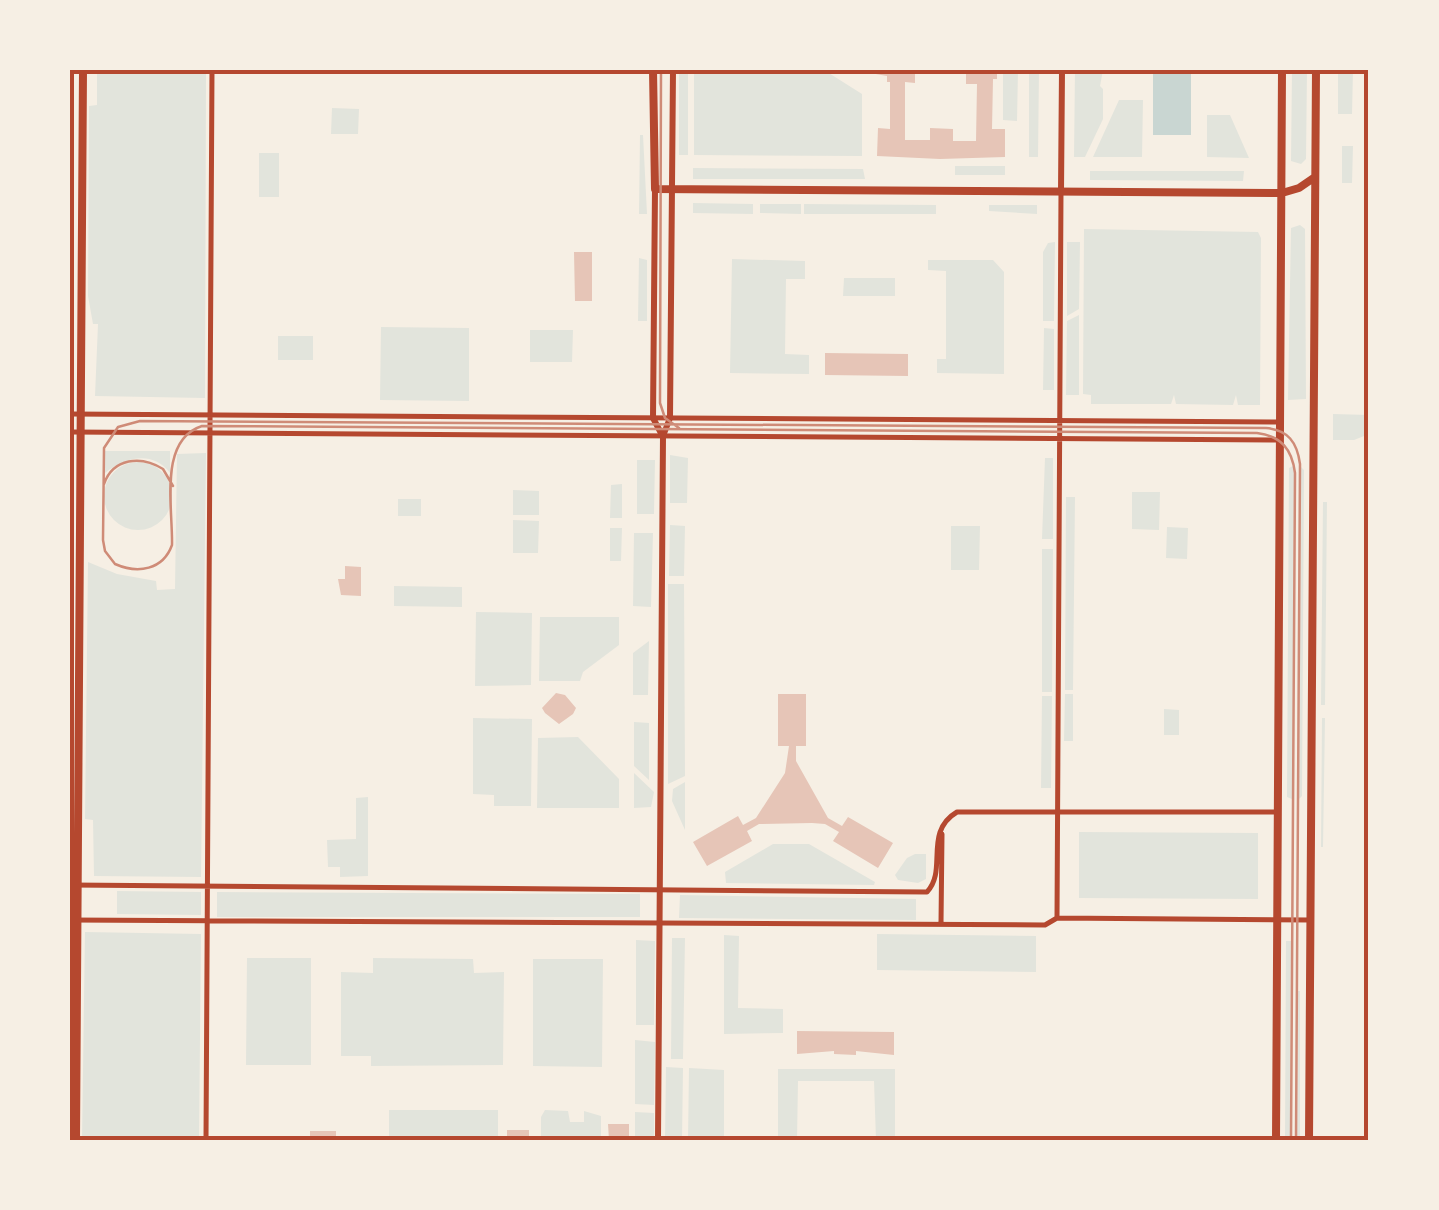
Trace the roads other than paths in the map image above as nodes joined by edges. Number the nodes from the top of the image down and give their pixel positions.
1 (83, 70) edge
2 (212, 70) edge
3 (654, 70) edge
4 (672, 70) edge
5 (1062, 70) edge
6 (1282, 70) edge
7 (1316, 70) edge
8 (70, 106) edge
9 (1316, 177) junction
10 (654, 189) junction
11 (672, 189) junction
12 (1061, 191) junction
13 (1282, 193) junction
14 (76, 414) edge
15 (210, 414) junction
16 (653, 418) junction
17 (670, 418) junction
18 (1060, 420) junction
19 (1280, 422) junction
20 (76, 432) edge
21 (210, 432) junction
22 (663, 436) junction
23 (1060, 438) junction
24 (1280, 440) junction
25 (70, 575) edge
26 (1058, 812) junction
27 (1278, 812) junction
28 (942, 831) junction
29 (74, 886) edge
30 (207, 886) junction
31 (660, 890) junction
32 (1057, 918) junction
33 (74, 920) edge
34 (207, 920) junction
35 (1277, 920) junction
36 (1310, 920) junction
37 (660, 923) junction
38 (942, 924) junction
39 (76, 1140) edge
40 (206, 1140) edge
41 (658, 1140) edge
42 (1276, 1140) edge
43 (1309, 1140) edge

1 - 14 main road
2 - 15 street
3 - 10 main road
4 - 11 street
5 - 12 street
6 - 13 main road
7 - 9 main road
8 - 14 main road
9 - 13 main road
9 - 36 main road
10 - 11 main road
10 - 16 street
11 - 12 main road
11 - 17 street
12 - 13 main road
12 - 18 street
13 - 19 main road
14 - 15 street
14 - 20 main road
15 - 16 street
15 - 21 street
16 - 17 street
16 - 22 street
17 - 18 street
17 - 22 street
18 - 19 street
18 - 23 street
19 - 24 main road
20 - 21 street
20 - 25 main road
20 - 29 main road
21 - 22 street
21 - 30 street
22 - 23 street
22 - 31 street
23 - 24 street
23 - 26 street
24 - 27 main road
26 - 27 street
26 - 28 street
26 - 32 street
27 - 35 main road
28 - 31 street
28 - 38 street
29 - 30 street
29 - 33 main road
30 - 31 street
30 - 34 street
31 - 37 street
32 - 35 street
32 - 38 street
33 - 34 street
33 - 39 main road
34 - 37 street
34 - 40 street
35 - 36 street
35 - 42 main road
36 - 43 main road
37 - 38 street
37 - 41 street

